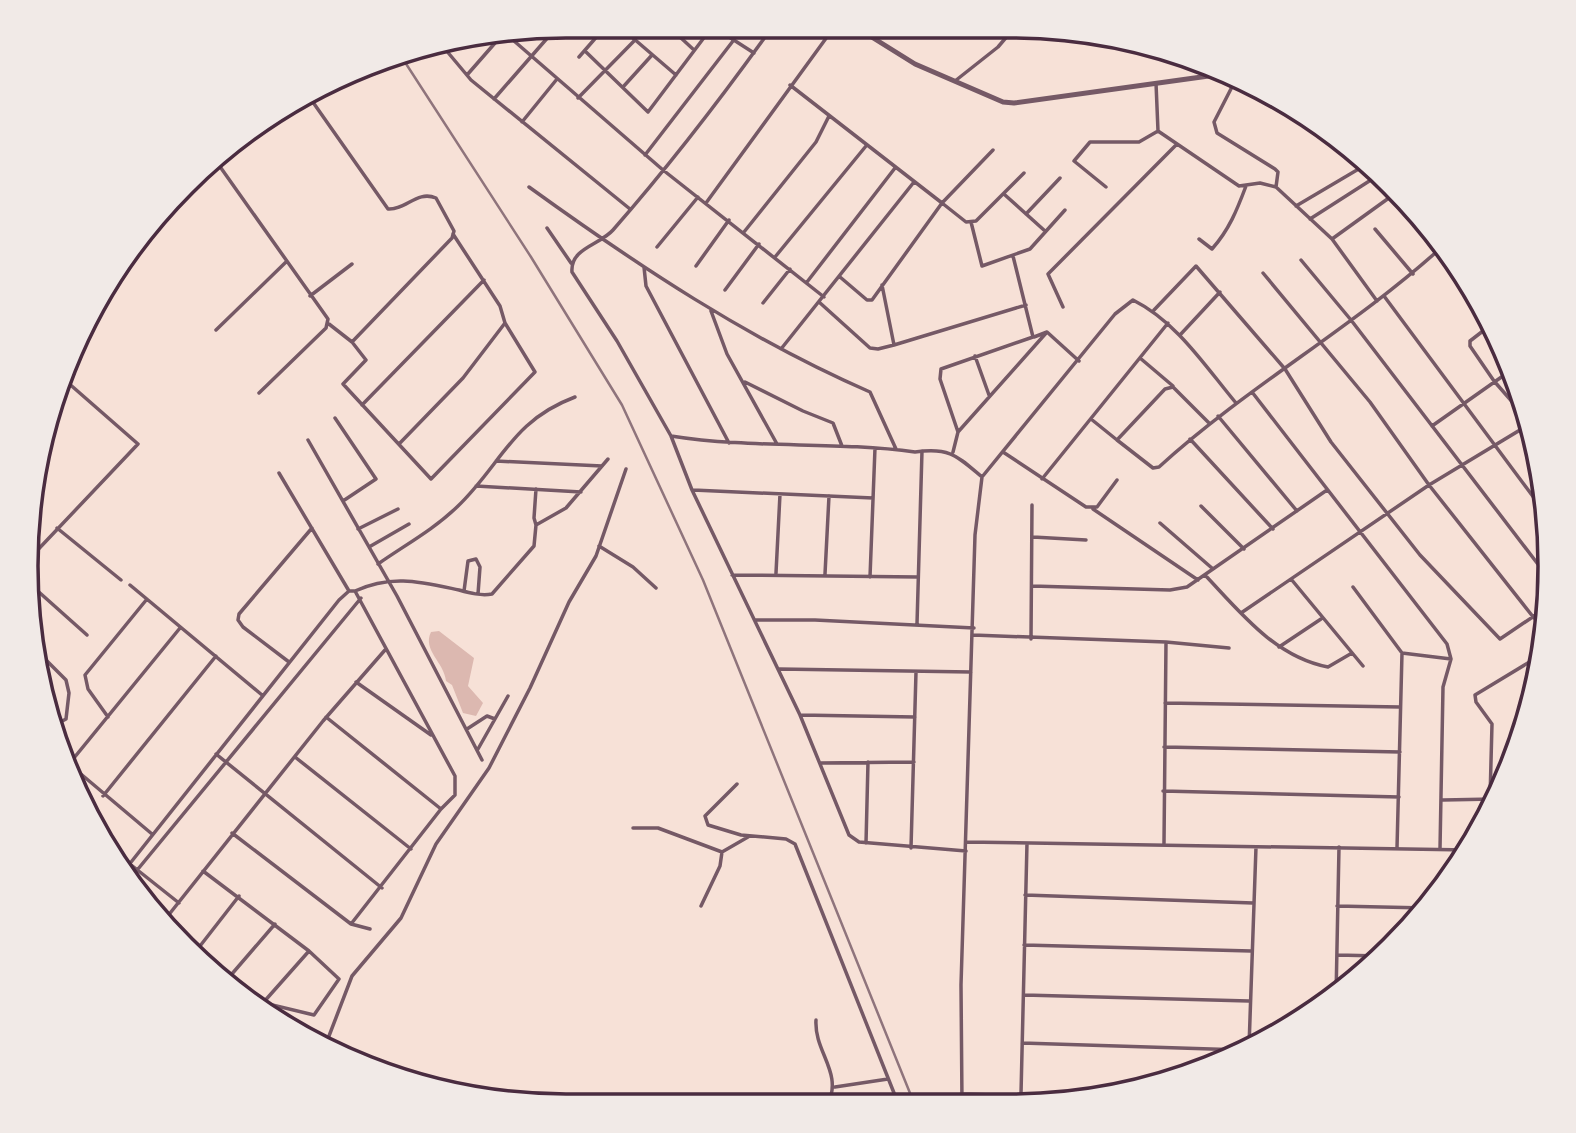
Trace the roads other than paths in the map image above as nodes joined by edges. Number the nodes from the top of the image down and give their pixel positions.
1 (596, 38) edge
2 (633, 38) edge
3 (681, 38) edge
4 (704, 38) edge
5 (728, 38) edge
6 (765, 38) edge
7 (826, 38) edge
8 (873, 38) edge
9 (1006, 38) edge
10 (548, 39) edge
11 (635, 40) junction
12 (733, 41) junction
13 (513, 42) edge
14 (495, 43) edge
15 (694, 50) junction
16 (585, 51) junction
17 (448, 52) edge
18 (754, 53) junction
19 (652, 55) junction
20 (579, 57) dead end
21 (533, 58) junction
22 (605, 70) junction
23 (467, 75) junction
24 (676, 75) junction
25 (1205, 76) edge
26 (557, 79) junction
27 (955, 81) junction
28 (1156, 83) junction
29 (790, 85) junction
30 (622, 87) junction
31 (1232, 88) edge
32 (578, 97) junction
33 (494, 99) junction
34 (314, 103) edge
35 (829, 116) junction
36 (522, 122) junction
37 (1158, 131) junction
38 (1177, 144) junction
39 (866, 146) junction
40 (993, 150) dead end
41 (645, 155) junction
42 (221, 168) edge
43 (895, 168) junction
44 (663, 170) junction
45 (1358, 170) edge
46 (1024, 173) dead end
47 (1060, 178) dead end
48 (1370, 181) edge
49 (914, 182) junction
50 (1246, 186) junction
51 (529, 187) dead end
52 (1105, 187) dead end
53 (1276, 187) junction
54 (1005, 195) junction
55 (698, 197) junction
56 (1388, 199) edge
57 (706, 203) junction
58 (942, 204) junction
59 (1296, 206) junction
60 (631, 210) junction
61 (1065, 210) dead end
62 (1026, 214) junction
63 (1310, 219) junction
64 (729, 220) junction
65 (971, 222) junction
66 (547, 228) dead end
67 (1375, 229) dead end
68 (744, 232) junction
69 (1045, 232) junction
70 (453, 234) junction
71 (1199, 239) dead end
72 (1332, 239) junction
73 (604, 241) junction
74 (759, 244) junction
75 (657, 247) dead end
76 (1435, 254) edge
77 (1013, 256) junction
78 (775, 257) junction
79 (1301, 260) dead end
80 (286, 262) junction
81 (571, 263) junction
82 (352, 264) dead end
83 (696, 266) dead end
84 (644, 267) junction
85 (790, 269) junction
86 (1264, 273) dead end
87 (1413, 274) junction
88 (840, 277) junction
89 (484, 280) junction
90 (807, 282) junction
91 (882, 285) junction
92 (725, 290) dead end
93 (1220, 292) junction
94 (310, 296) junction
95 (1384, 296) junction
96 (824, 297) junction
97 (1377, 301) junction
98 (819, 302) junction
99 (763, 303) dead end
100 (1026, 305) junction
101 (1063, 307) dead end
102 (711, 309) junction
103 (1154, 310) junction
104 (1352, 320) junction
105 (505, 323) junction
106 (1168, 323) junction
107 (329, 324) junction
108 (216, 330) dead end
109 (1047, 332) junction
110 (1482, 332) edge
111 (1180, 335) junction
112 (1033, 337) junction
113 (352, 341) junction
114 (1321, 343) junction
115 (894, 345) junction
116 (781, 349) junction
117 (975, 356) junction
118 (1140, 358) junction
119 (1079, 361) junction
120 (1284, 369) junction
121 (1501, 376) edge
122 (743, 381) junction
123 (1494, 381) junction
124 (71, 386) edge
125 (1173, 387) junction
126 (1252, 392) junction
127 (259, 393) dead end
128 (989, 396) junction
129 (575, 397) dead end
130 (1510, 399) edge
131 (1465, 401) junction
132 (1236, 403) junction
133 (362, 405) junction
134 (1218, 416) junction
135 (335, 418) dead end
136 (1090, 418) junction
137 (1209, 423) junction
138 (1432, 426) junction
139 (1520, 429) edge
140 (958, 432) junction
141 (671, 436) junction
142 (1190, 439) junction
143 (308, 440) dead end
144 (1117, 440) junction
145 (398, 444) junction
146 (729, 444) junction
147 (777, 444) junction
148 (1495, 444) junction
149 (842, 447) junction
150 (875, 448) junction
151 (896, 449) junction
152 (922, 451) junction
153 (953, 452) junction
154 (1003, 452) junction
155 (608, 459) dead end
156 (495, 461) junction
157 (1461, 465) junction
158 (602, 467) junction
159 (625, 469) dead end
160 (279, 473) dead end
161 (982, 477) junction
162 (1042, 480) junction
163 (1117, 480) dead end
164 (1429, 485) junction
165 (476, 486) junction
166 (536, 489) junction
167 (692, 490) junction
168 (1327, 490) junction
169 (581, 492) junction
170 (780, 494) junction
171 (1532, 495) edge
172 (829, 496) junction
173 (873, 498) junction
174 (343, 501) junction
175 (1032, 505) dead end
176 (1201, 506) dead end
177 (398, 509) dead end
178 (1093, 509) junction
179 (1297, 512) junction
180 (1388, 513) junction
181 (1160, 523) dead end
182 (409, 524) dead end
183 (536, 525) junction
184 (57, 528) junction
185 (312, 528) junction
186 (358, 529) junction
187 (1273, 529) junction
188 (1361, 531) junction
189 (1033, 537) junction
190 (1086, 540) dead end
191 (599, 546) junction
192 (369, 547) junction
193 (39, 548) edge
194 (1244, 549) junction
195 (378, 564) junction
196 (1538, 564) edge
197 (1213, 569) junction
198 (775, 573) junction
199 (732, 575) junction
200 (825, 575) junction
201 (1205, 575) junction
202 (870, 577) junction
203 (918, 577) junction
204 (385, 579) junction
205 (1291, 579) junction
206 (121, 580) dead end
207 (1198, 580) junction
208 (130, 585) dead end
209 (1032, 586) junction
210 (1353, 587) dead end
211 (656, 588) dead end
212 (349, 591) junction
213 (355, 591) junction
214 (464, 591) junction
215 (39, 592) edge
216 (478, 594) junction
217 (361, 598) junction
218 (146, 599) junction
219 (1241, 613) junction
220 (1534, 618) joint
221 (1321, 619) junction
222 (755, 620) junction
223 (917, 625) junction
224 (180, 628) junction
225 (974, 628) junction
226 (87, 635) dead end
227 (973, 635) junction
228 (1031, 639) junction
229 (1166, 642) junction
230 (1279, 647) junction
231 (1229, 648) dead end
232 (385, 650) junction
233 (1352, 653) junction
234 (1402, 653) junction
235 (216, 656) junction
236 (1451, 659) junction
237 (48, 662) edge
238 (289, 663) junction
239 (1528, 663) edge
240 (1363, 666) dead end
241 (779, 669) junction
242 (916, 672) junction
243 (971, 672) junction
244 (356, 682) junction
245 (262, 695) junction
246 (508, 696) dead end
247 (1165, 703) junction
248 (1400, 707) junction
249 (800, 715) junction
250 (108, 717) junction
251 (326, 717) junction
252 (915, 717) junction
253 (495, 719) junction
254 (62, 721) edge
255 (467, 729) junction
256 (433, 736) junction
257 (1164, 747) junction
258 (477, 751) junction
259 (1400, 752) junction
260 (216, 754) junction
261 (75, 757) edge
262 (295, 757) junction
263 (482, 760) dead end
264 (225, 762) junction
265 (868, 762) junction
266 (914, 762) junction
267 (820, 763) junction
268 (82, 777) edge
269 (1492, 780) edge
270 (737, 784) dead end
271 (1163, 791) junction
272 (265, 794) junction
273 (103, 796) junction
274 (1399, 797) junction
275 (1483, 799) edge
276 (1443, 800) junction
277 (441, 808) junction
278 (633, 828) dead end
279 (232, 833) junction
280 (152, 835) junction
281 (750, 836) junction
282 (966, 842) junction
283 (1027, 842) junction
284 (866, 843) junction
285 (1164, 843) junction
286 (1256, 847) junction
287 (1339, 847) junction
288 (1397, 848) junction
289 (411, 849) junction
290 (911, 849) junction
291 (1440, 849) junction
292 (1455, 850) edge
293 (966, 851) junction
294 (722, 852) junction
295 (130, 863) joint
296 (138, 870) junction
297 (203, 871) junction
298 (382, 888) junction
299 (1025, 895) junction
300 (239, 896) junction
301 (179, 903) junction
302 (1252, 903) junction
303 (701, 906) dead end
304 (1336, 906) junction
305 (1412, 908) edge
306 (169, 914) edge
307 (275, 924) junction
308 (351, 924) junction
309 (370, 929) dead end
310 (1024, 945) junction
311 (199, 946) edge
312 (309, 951) junction
313 (1251, 951) junction
314 (1336, 955) junction
315 (1366, 956) edge
316 (232, 974) edge
317 (1336, 981) edge
318 (1023, 995) junction
319 (265, 1000) edge
320 (1249, 1001) junction
321 (275, 1007) edge
322 (816, 1020) dead end
323 (1249, 1037) edge
324 (328, 1038) edge
325 (1022, 1044) junction
326 (1222, 1049) edge
327 (888, 1079) junction
328 (834, 1087) junction
329 (832, 1094) edge
330 (894, 1094) edge
331 (961, 1094) joint
332 (1010, 1094) edge
333 (1021, 1094) edge

1 - 16 street
2 - 11 street
3 - 15 street
4 - 15 street
5 - 12 street
6 - 18 street
7 - 29 street
8 - 27 street
9 - 27 street
10 - 21 street
11 - 19 street
11 - 22 street
12 - 18 street
12 - 41 street
13 - 21 street
14 - 23 street
15 - 24 street
16 - 20 street
16 - 22 street
17 - 23 street
18 - 44 street
19 - 24 street
19 - 30 street
21 - 26 street
21 - 33 street
22 - 30 street
22 - 32 street
23 - 33 street
24 - 30 street
25 - 28 street
26 - 32 street
26 - 36 street
27 - 28 street
28 - 37 street
29 - 35 street
29 - 57 street
31 - 53 street
32 - 41 street
33 - 36 street
34 - 70 street
35 - 39 street
35 - 68 street
36 - 60 street
37 - 38 street
37 - 52 street
38 - 50 street
38 - 101 street
39 - 43 street
39 - 78 street
40 - 58 street
41 - 44 street
42 - 80 street
43 - 49 street
43 - 90 street
44 - 55 street
44 - 60 street
45 - 59 street
46 - 54 street
47 - 62 street
48 - 63 street
49 - 58 street
49 - 88 street
50 - 53 street
50 - 71 street
51 - 73 street
53 - 59 street
54 - 62 street
54 - 65 street
55 - 57 street
55 - 75 street
56 - 72 street
57 - 64 street
58 - 65 street
58 - 91 street
59 - 63 street
60 - 73 street
61 - 69 street
62 - 69 street
63 - 72 street
64 - 68 street
64 - 83 street
65 - 77 street
66 - 81 street
67 - 87 street
68 - 74 street
69 - 77 street
70 - 89 street
70 - 113 street
72 - 97 street
73 - 81 street
73 - 84 street
74 - 78 street
74 - 92 street
76 - 87 street
77 - 100 street
78 - 85 street
79 - 104 street
80 - 94 street
80 - 108 street
81 - 141 street
82 - 94 street
84 - 102 street
84 - 146 street
85 - 90 street
85 - 99 street
86 - 114 street
87 - 95 street
88 - 91 street
88 - 96 street
89 - 105 street
89 - 133 street
90 - 96 street
91 - 115 street
93 - 103 street
93 - 111 street
93 - 120 street
94 - 107 street
95 - 97 street
95 - 131 street
96 - 98 street
97 - 104 street
98 - 115 street
98 - 116 street
100 - 112 street
100 - 115 street
102 - 116 street
102 - 122 street
103 - 106 street
103 - 119 street
104 - 114 street
104 - 138 street
105 - 145 street
105 - 145 street
106 - 111 street
106 - 118 street
107 - 113 street
107 - 127 street
109 - 112 street
109 - 119 street
109 - 128 street
110 - 123 street
111 - 132 street
112 - 117 street
113 - 133 street
114 - 120 street
114 - 164 street
116 - 151 street
117 - 128 street
117 - 140 street
118 - 125 street
118 - 136 street
119 - 154 street
120 - 126 street
120 - 180 street
121 - 123 street
122 - 147 street
122 - 149 street
123 - 130 street
123 - 131 street
124 - 184 street
125 - 137 street
125 - 144 street
126 - 132 street
126 - 168 street
128 - 140 street
129 - 156 street
131 - 138 street
131 - 148 street
132 - 134 street
133 - 145 street
134 - 137 street
134 - 179 street
135 - 174 street
136 - 144 street
136 - 162 street
137 - 142 street
138 - 157 street
139 - 148 street
140 - 153 street
141 - 146 street
141 - 167 street
142 - 144 street
142 - 187 street
143 - 174 street
146 - 147 street
147 - 149 street
148 - 157 street
148 - 171 street
149 - 150 street
150 - 151 street
150 - 173 street
151 - 152 street
152 - 153 street
152 - 203 street
153 - 161 street
154 - 161 street
154 - 162 street
155 - 158 street
156 - 158 street
156 - 165 street
157 - 164 street
157 - 196 street
158 - 169 street
159 - 191 street
160 - 185 street
161 - 225 street
162 - 178 street
163 - 178 street
164 - 180 street
164 - 220 street
165 - 166 street
165 - 195 street
166 - 169 street
166 - 183 street
167 - 170 street
167 - 199 street
168 - 179 street
168 - 188 street
169 - 183 street
170 - 172 street
170 - 198 street
172 - 173 street
172 - 200 street
173 - 202 street
174 - 186 street
175 - 189 street
176 - 194 street
177 - 186 street
178 - 207 street
179 - 187 street
180 - 188 street
180 - 220 street
181 - 197 street
182 - 192 street
183 - 216 street
184 - 193 street
184 - 206 street
185 - 212 street
185 - 238 street
186 - 192 street
187 - 194 street
188 - 205 street
188 - 236 street
189 - 190 street
189 - 209 street
191 - 211 street
191 - 324 street
192 - 195 street
194 - 197 street
195 - 204 street
197 - 201 street
198 - 199 street
198 - 200 street
199 - 222 street
200 - 202 street
201 - 207 street
201 - 219 street
202 - 203 street
203 - 223 street
204 - 213 street
204 - 214 street
204 - 255 street
205 - 219 street
205 - 221 street
207 - 209 street
208 - 218 street
209 - 228 street
210 - 234 street
212 - 213 street
212 - 238 street
213 - 217 street
214 - 216 street
214 - 216 street
215 - 226 street
217 - 232 street
217 - 264 street
218 - 224 street
218 - 250 street
219 - 230 street
221 - 230 street
221 - 233 street
222 - 223 street
222 - 241 street
223 - 225 street
224 - 235 street
224 - 250 street
225 - 227 street
227 - 228 street
227 - 243 street
228 - 229 street
229 - 231 street
229 - 247 street
230 - 233 street
232 - 244 street
232 - 256 street
233 - 240 street
234 - 236 street
234 - 248 street
235 - 245 street
235 - 273 street
236 - 276 street
237 - 254 street
238 - 245 street
239 - 269 street
241 - 242 street
241 - 249 street
242 - 243 street
242 - 252 street
243 - 282 street
244 - 251 street
244 - 256 street
245 - 260 street
246 - 253 street
247 - 248 street
247 - 257 street
248 - 259 street
249 - 252 street
249 - 267 street
250 - 261 street
251 - 262 street
251 - 277 street
252 - 266 street
253 - 255 street
253 - 258 street
255 - 258 street
256 - 277 street
257 - 259 street
257 - 271 street
258 - 263 street
259 - 274 street
260 - 264 street
260 - 280 street
262 - 272 street
262 - 289 street
264 - 272 street
264 - 296 street
265 - 266 street
265 - 267 street
265 - 284 street
266 - 290 street
267 - 284 street
268 - 273 street
270 - 281 street
271 - 274 street
271 - 285 street
272 - 279 street
272 - 298 street
273 - 280 street
274 - 288 street
275 - 276 street
276 - 291 street
277 - 289 street
278 - 294 street
279 - 297 street
279 - 308 street
280 - 295 street
281 - 294 street
281 - 327 street
282 - 283 street
282 - 293 street
283 - 285 street
283 - 299 street
284 - 290 street
285 - 286 street
286 - 287 street
286 - 302 street
287 - 288 street
287 - 304 street
288 - 291 street
289 - 298 street
290 - 293 street
291 - 292 street
293 - 331 street
294 - 303 street
295 - 296 street
296 - 301 street
297 - 300 street
297 - 301 street
298 - 308 street
299 - 302 street
299 - 310 street
300 - 307 street
300 - 311 street
301 - 306 street
302 - 313 street
304 - 305 street
304 - 314 street
307 - 312 street
307 - 316 street
308 - 309 street
310 - 313 street
310 - 318 street
312 - 319 street
312 - 321 street
313 - 320 street
314 - 315 street
314 - 317 street
318 - 320 street
318 - 325 street
320 - 323 street
322 - 328 street
325 - 326 street
325 - 333 street
327 - 328 street
327 - 330 street
328 - 329 street
331 - 332 street

